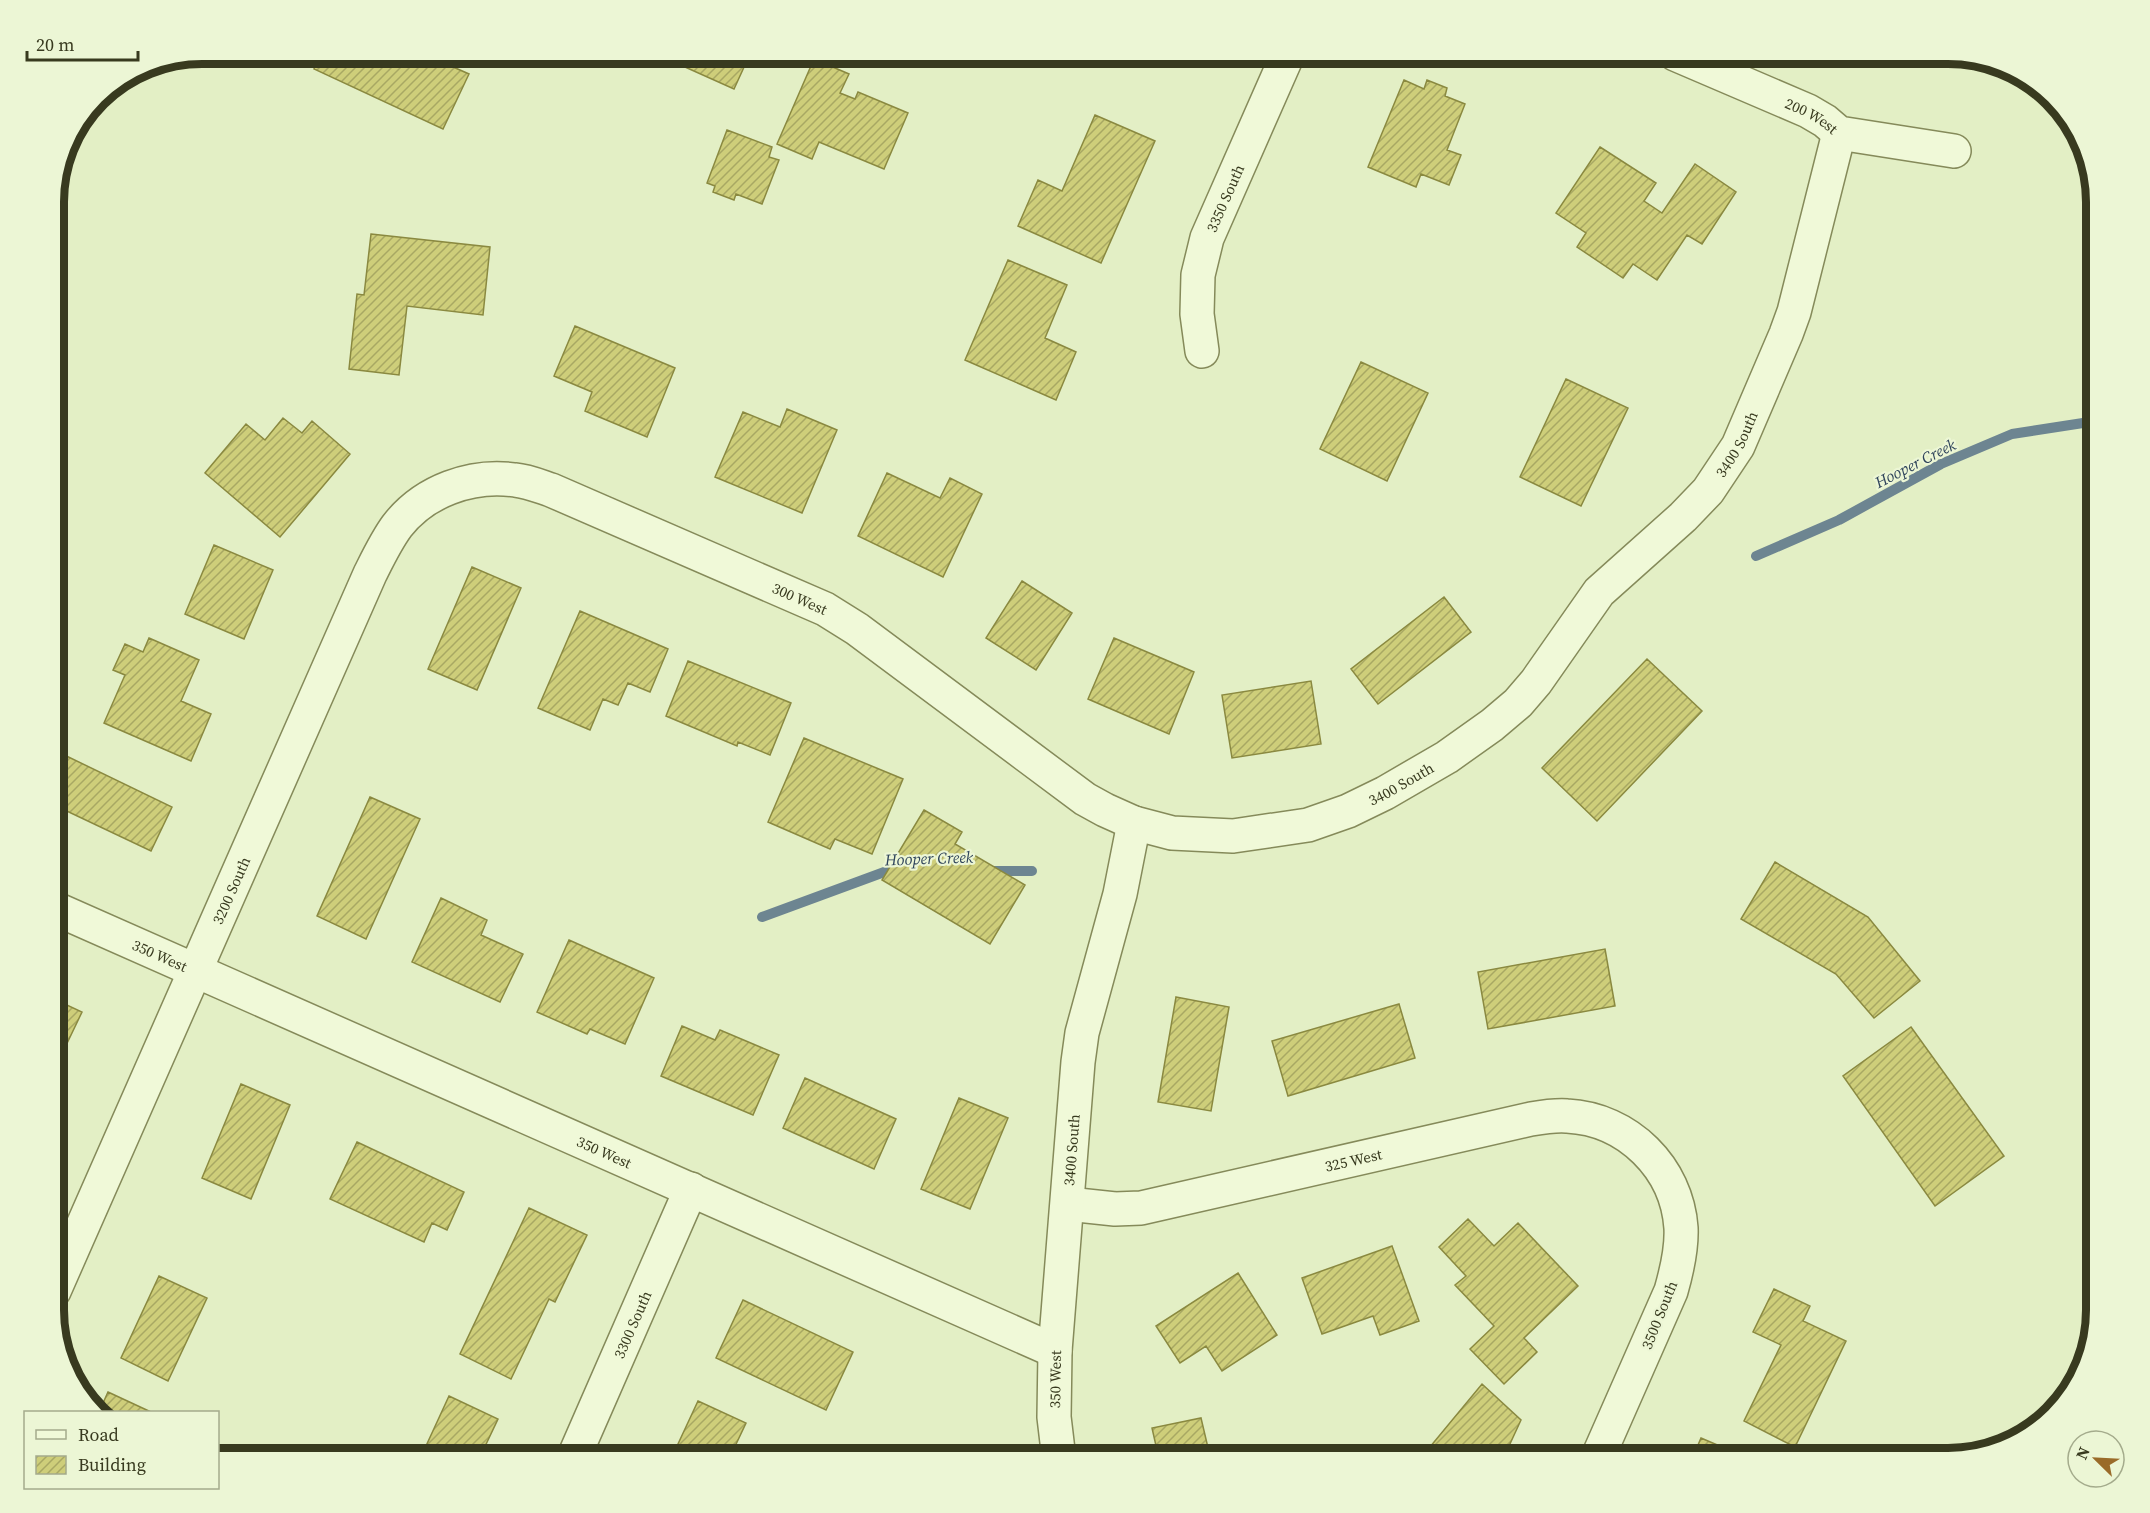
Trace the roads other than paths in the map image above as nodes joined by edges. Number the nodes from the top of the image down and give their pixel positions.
1 (1283, 64) edge
2 (1699, 64) edge
3 (1839, 133) junction
4 (1954, 151) dead end
5 (1202, 351) dead end
6 (424, 501) joint
7 (1134, 822) junction
8 (65, 913) edge
9 (195, 970) junction
10 (1633, 1141) joint
11 (691, 1190) junction
12 (1068, 1204) junction
13 (65, 1266) edge
14 (1055, 1351) junction
15 (578, 1448) edge
16 (1058, 1448) edge
17 (1603, 1448) edge

1 - 5 street, 3350 South
2 - 3 street, 200 West
3 - 4 street, 200 West
3 - 7 street, 3400 South
6 - 7 street, 300 West
6 - 9 street, 3200 South
7 - 12 street, 3400 South
8 - 9 street, 350 West
9 - 11 street, 350 West
9 - 13 street, 3200 South
10 - 12 street, 325 West
10 - 17 street, 3500 South
11 - 14 street, 350 West
11 - 15 street, 3300 South
12 - 14 street, 3400 South
14 - 16 street, 350 West

